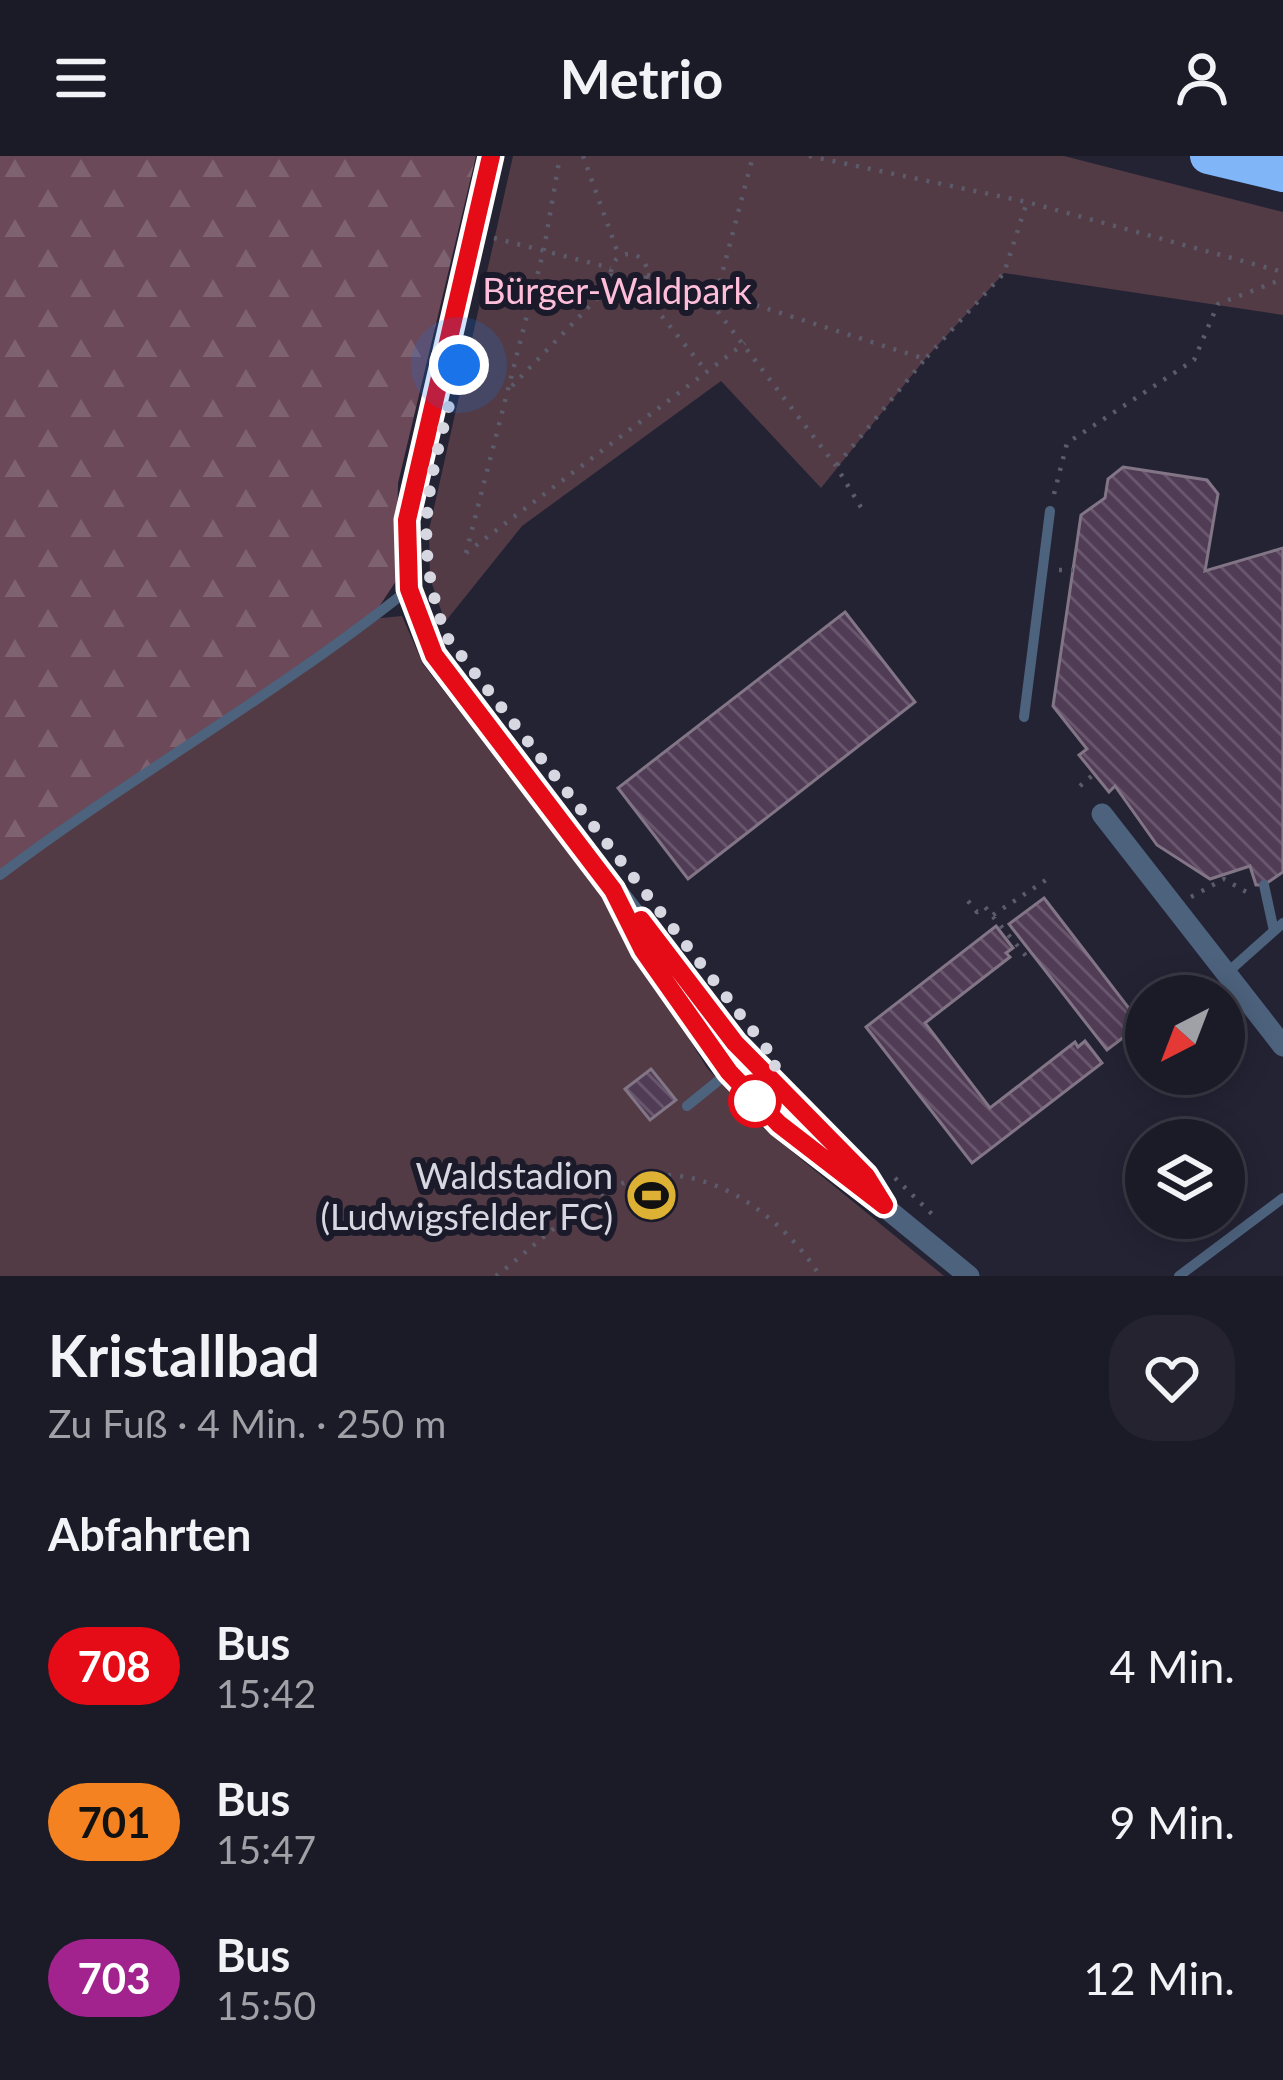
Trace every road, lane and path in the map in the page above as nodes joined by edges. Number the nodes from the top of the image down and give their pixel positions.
1 (491, 156) edge
2 (560, 156) edge
3 (583, 156) edge
4 (753, 156) edge
5 (809, 156) edge
6 (1208, 156) edge
7 (1283, 174) edge
8 (1027, 202) junction
9 (489, 237) dead end
10 (544, 249) junction
11 (619, 256) junction
12 (611, 268) junction
13 (647, 275) junction
14 (1283, 276) edge
15 (613, 282) junction
16 (639, 287) junction
17 (699, 287) junction
18 (717, 292) junction
19 (746, 343) junction
20 (925, 359) junction
21 (707, 372) junction
22 (508, 390) junction
23 (836, 466) junction
24 (1049, 512) joint
25 (865, 514) dead end
26 (409, 589) junction
27 (1024, 717) dead end
28 (1094, 774) dead end
29 (1079, 786) dead end
30 (1102, 814) dead end
31 (0, 875) edge
32 (1049, 878) dead end
33 (1264, 885) dead end
34 (613, 890) junction
35 (968, 902) dead end
36 (1175, 905) junction
37 (1270, 913) junction
38 (993, 915) junction
39 (1278, 927) edge
40 (1026, 956) dead end
41 (1228, 972) junction
42 (1283, 1046) edge
43 (729, 1072) junction
44 (687, 1106) dead end
45 (890, 1173) dead end
46 (1283, 1198) edge
47 (884, 1205) junction
48 (939, 1220) dead end
49 (1184, 1274) edge
50 (496, 1276) edge
51 (820, 1276) edge
52 (969, 1276) edge

1 - 26 street
2 - 10 path
3 - 11 path
4 - 18 path
5 - 8 path
6 - 7 highway
8 - 14 path
8 - 20 path
9 - 10 path
10 - 12 path
10 - 22 path
11 - 12 path
11 - 13 path
12 - 15 path
13 - 16 path
13 - 17 path
14 - 24 path
15 - 16 path
15 - 22 path
16 - 21 path
17 - 18 path
17 - 19 path
18 - 20 path
19 - 21 path
19 - 23 path
20 - 23 path
21 - 22 path
23 - 25 path
24 - 27 lane
26 - 31 lane
26 - 34 street
28 - 29 path
30 - 36 street
32 - 38 path
33 - 37 lane
34 - 43 street
34 - 47 street
35 - 38 path
36 - 37 path
36 - 41 street
37 - 39 lane
38 - 40 path
39 - 41 lane
41 - 42 street
43 - 44 lane
43 - 47 street
45 - 48 path
46 - 49 lane
47 - 52 street
50 - 51 path

